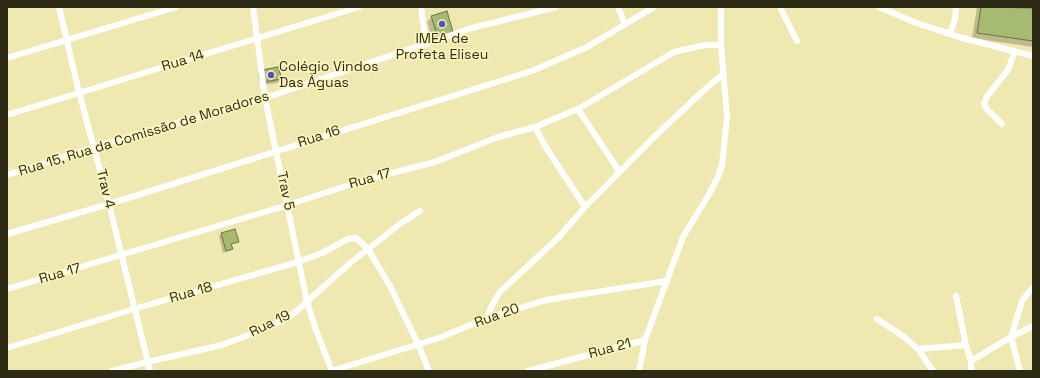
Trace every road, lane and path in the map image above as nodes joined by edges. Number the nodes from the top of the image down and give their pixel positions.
1 (59, 7) edge
2 (176, 7) edge
3 (253, 7) edge
4 (359, 7) edge
5 (420, 7) edge
6 (556, 7) edge
7 (618, 7) edge
8 (654, 7) edge
9 (721, 7) edge
10 (780, 7) edge
11 (879, 7) edge
12 (956, 7) edge
13 (625, 25) junction
14 (950, 34) junction
15 (257, 38) junction
16 (67, 41) junction
17 (797, 41) dead end
18 (426, 45) junction
19 (721, 45) junction
20 (1016, 52) junction
21 (1033, 56) edge
22 (7, 58) edge
23 (723, 74) junction
24 (79, 92) junction
25 (265, 98) junction
26 (578, 109) junction
27 (7, 114) edge
28 (1002, 124) dead end
29 (535, 127) junction
30 (94, 148) junction
31 (276, 150) junction
32 (619, 171) junction
33 (7, 175) edge
34 (109, 204) junction
35 (288, 205) junction
36 (585, 207) junction
37 (420, 210) dead end
38 (7, 234) edge
39 (368, 249) junction
40 (121, 256) junction
41 (298, 262) junction
42 (667, 281) junction
43 (1033, 287) edge
44 (7, 289) edge
45 (956, 296) dead end
46 (307, 302) junction
47 (134, 309) junction
48 (487, 318) junction
49 (878, 319) dead end
50 (1033, 326) edge
51 (1011, 337) junction
52 (645, 340) junction
53 (418, 344) junction
54 (966, 345) junction
55 (7, 348) edge
56 (918, 349) junction
57 (971, 361) junction
58 (147, 362) junction
59 (112, 371) edge
60 (150, 371) edge
61 (332, 371) edge
62 (429, 371) edge
63 (528, 371) edge
64 (639, 371) edge
65 (933, 371) edge
66 (972, 371) edge
67 (1020, 371) edge

1 - 16 street, Trav 4
2 - 16 street
3 - 15 street, Trav 5
4 - 15 street, Rua 14
5 - 18 street
6 - 18 street, Rua 15, Rua da Comissão de Moradores
7 - 13 street
8 - 13 street, Rua 16
9 - 19 street
10 - 17 street
11 - 14 street
12 - 14 street
13 - 31 street, Rua 16
14 - 20 street
15 - 24 street, Rua 14
15 - 25 street, Trav 5
16 - 22 street
16 - 24 street, Trav 4
18 - 25 street, Rua 15, Rua da Comissão de Moradores
19 - 23 street
19 - 26 street, Rua 17
20 - 21 street
20 - 28 street
23 - 32 street
23 - 42 street
24 - 27 street, Rua 14
24 - 30 street, Trav 4
25 - 30 street, Rua 15, Rua da Comissão de Moradores
25 - 31 street, Trav 5
26 - 29 street, Rua 17
26 - 32 street
29 - 35 street, Rua 17
29 - 36 street
30 - 33 street, Rua 15, Rua da Comissão de Moradores
30 - 34 street, Trav 4
31 - 34 street, Rua 16
31 - 35 street, Trav 5
32 - 36 street
34 - 38 street, Rua 16
34 - 40 street, Trav 4
35 - 40 street, Rua 17
35 - 41 street, Trav 5
36 - 48 street
37 - 39 street, Rua 19
39 - 41 street, Rua 18
39 - 46 street, Rua 19
39 - 53 street
40 - 44 street, Rua 17
40 - 47 street, Trav 4
41 - 46 street, Trav 5
41 - 47 street, Rua 18
42 - 48 street, Rua 20
42 - 52 street
43 - 51 street
45 - 54 street
46 - 58 street, Rua 19
46 - 61 street, Trav 5
47 - 55 street, Rua 18
47 - 58 street, Trav 4
48 - 53 street, Rua 20
49 - 56 street
50 - 51 street
51 - 57 street
51 - 67 street
52 - 63 street, Rua 21
52 - 64 street
53 - 61 street, Rua 20
53 - 62 street
54 - 56 street
54 - 57 street
56 - 65 street
57 - 66 street
58 - 59 street, Rua 19
58 - 60 street, Trav 4

